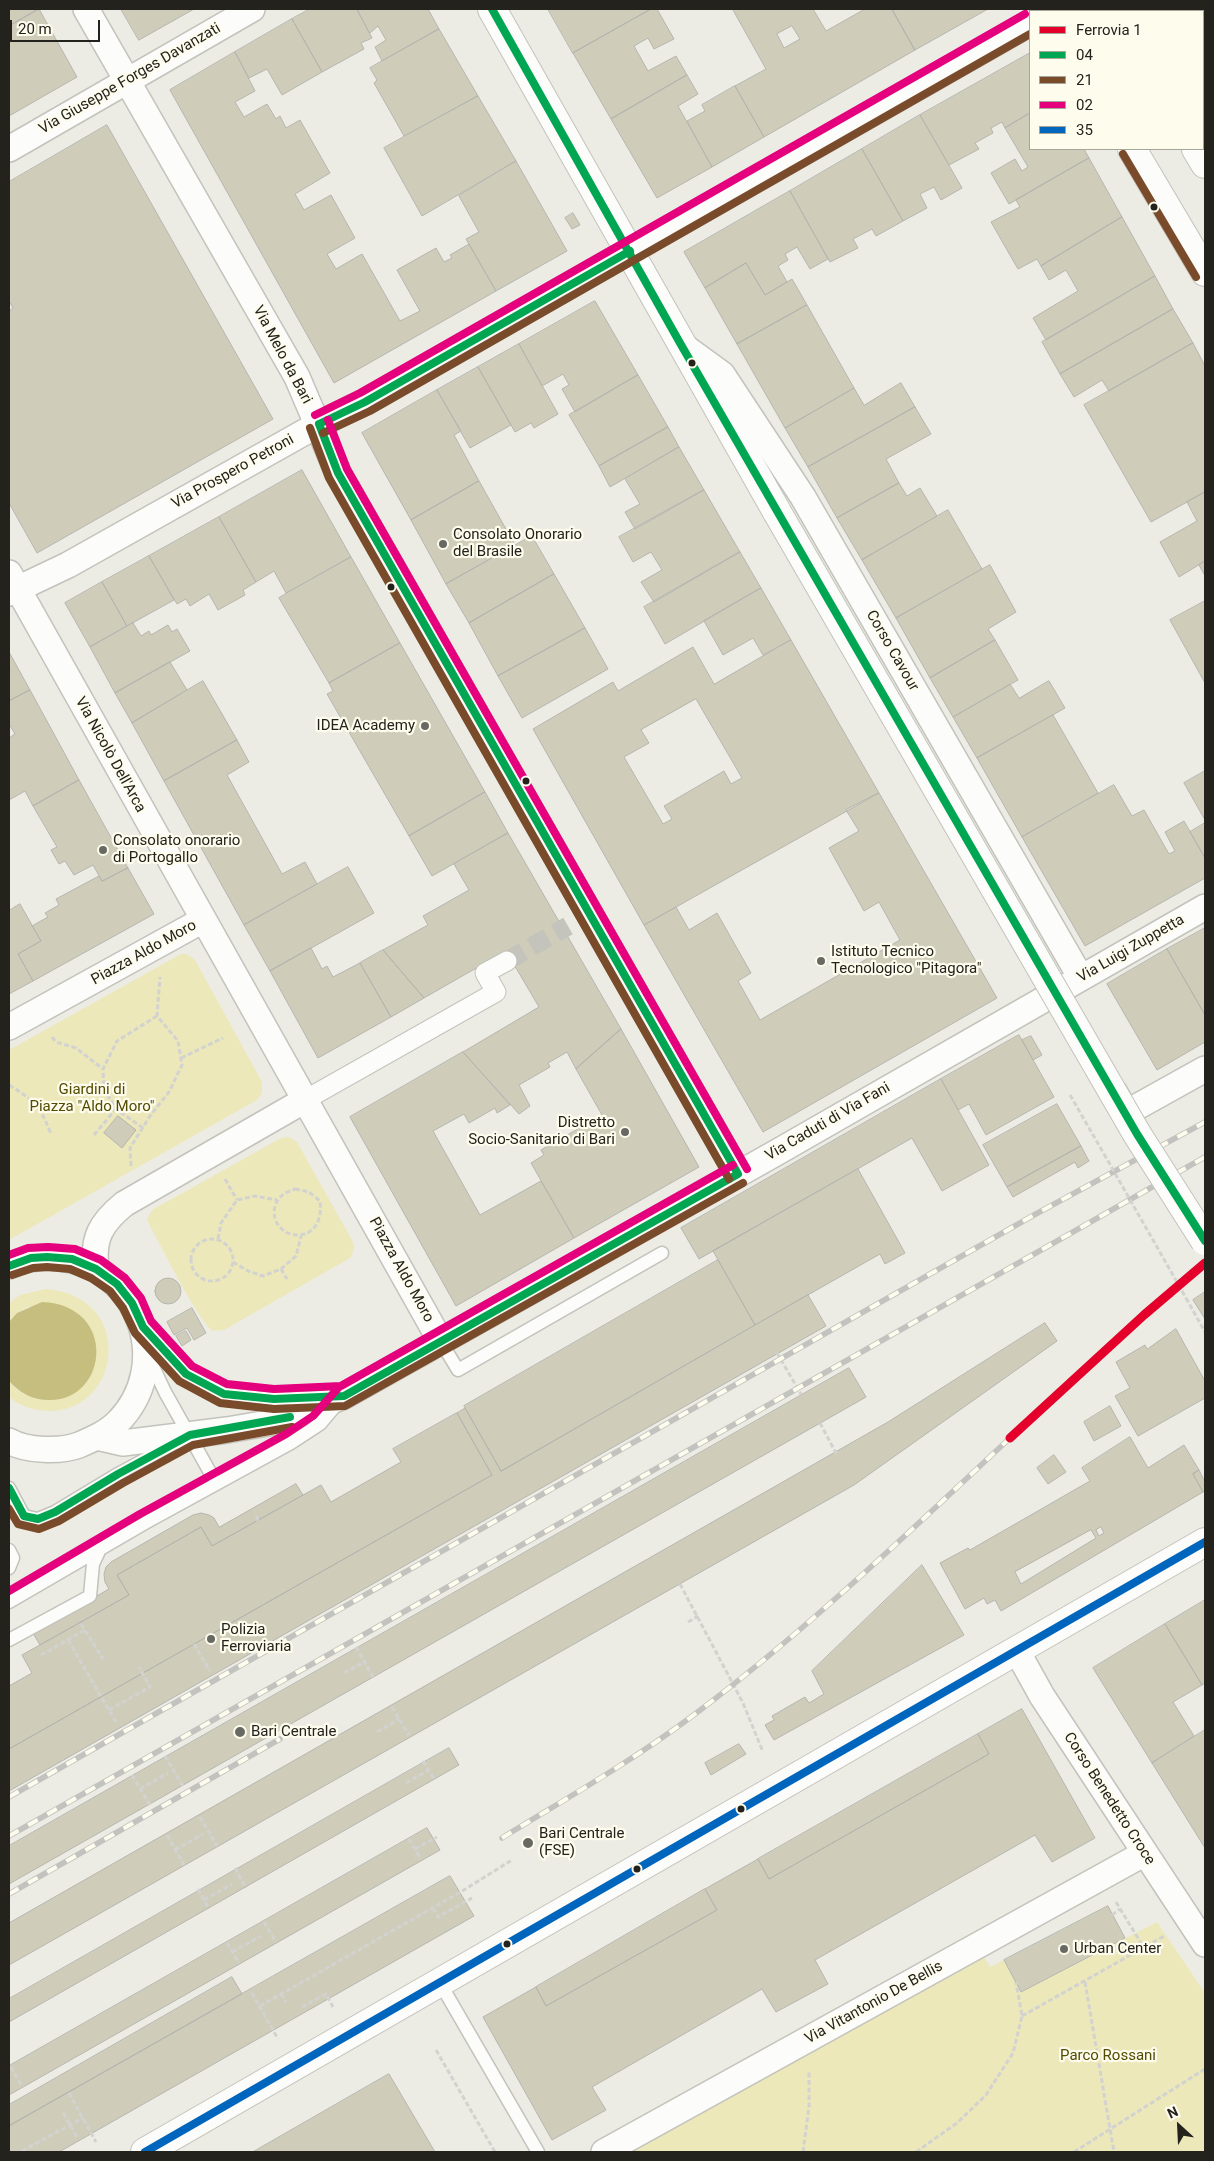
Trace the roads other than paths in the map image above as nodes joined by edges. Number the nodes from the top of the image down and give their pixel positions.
1 (86, 9) edge
2 (252, 9) edge
3 (492, 9) edge
4 (1029, 24) edge
5 (127, 81) junction
6 (9, 149) edge
7 (1133, 150) edge
8 (1197, 150) edge
9 (1205, 164) edge
10 (630, 251) junction
11 (1205, 272) edge
12 (680, 344) junction
13 (319, 424) junction
14 (12, 585) edge
15 (1205, 907) edge
16 (203, 920) junction
17 (507, 961) tunnel mouth
18 (1081, 978) junction
19 (1056, 991) junction
20 (9, 1027) edge
21 (1205, 1069) edge
22 (305, 1100) junction
23 (738, 1174) junction
24 (1205, 1241) edge
25 (662, 1253) dead end
26 (9, 1266) edge
27 (96, 1269) junction
28 (143, 1327) junction
29 (441, 1342) junction
30 (146, 1352) junction
31 (344, 1396) junction
32 (190, 1435) junction
33 (98, 1437) junction
34 (9, 1441) edge
35 (216, 1483) junction
36 (9, 1488) edge
37 (1205, 1542) edge
38 (100, 1549) junction
39 (9, 1550) edge
40 (9, 1568) edge
41 (9, 1602) edge
42 (9, 1640) edge
43 (1017, 1651) junction
44 (1145, 1853) junction
45 (1205, 1944) edge
46 (440, 1983) junction
47 (155, 2150) edge
48 (538, 2152) edge
49 (604, 2152) edge

1 - 5 street, Via Melo da Bari
2 - 5 street, Via Giuseppe Forges Davanzati
3 - 10 main road, Corso Cavour
4 - 10 street, Via Prospero Petroni
5 - 6 street, Via Giuseppe Forges Davanzati
5 - 13 street, Via Melo da Bari
7 - 11 main road
8 - 9 main road
10 - 12 main road, Corso Cavour
10 - 13 street, Via Prospero Petroni
12 - 18 street, Corso Cavour
12 - 24 main road, Corso Cavour, bridge
13 - 14 street, Via Prospero Petroni
13 - 23 street, Via Melo da Bari
14 - 16 street, Via Nicolò Dell'Arca
15 - 18 street, Via Luigi Zuppetta
16 - 20 street, Piazza Aldo Moro
16 - 22 street, Piazza Aldo Moro
17 - 22 street
18 - 19 street, Via Luigi Zuppetta
19 - 21 street
19 - 23 street, Via Caduti di Via Fani
22 - 27 street
22 - 29 street, Piazza Aldo Moro
23 - 29 street, Via Caduti di Via Fani
25 - 29 lane
26 - 27 street
27 - 28 street
28 - 30 street
28 - 31 lane
29 - 31 street
30 - 32 lane
30 - 33 street
31 - 32 street
31 - 35 lane
32 - 33 street
32 - 35 lane
32 - 36 lane
33 - 34 street
35 - 38 lane
37 - 43 main road
38 - 41 lane
38 - 42 lane
39 - 40 lane
43 - 44 street, Corso Benedetto Croce
43 - 46 main road
44 - 45 street, Corso Benedetto Croce
44 - 49 street, Via Vitantonio De Bellis
46 - 47 main road
46 - 48 lane

